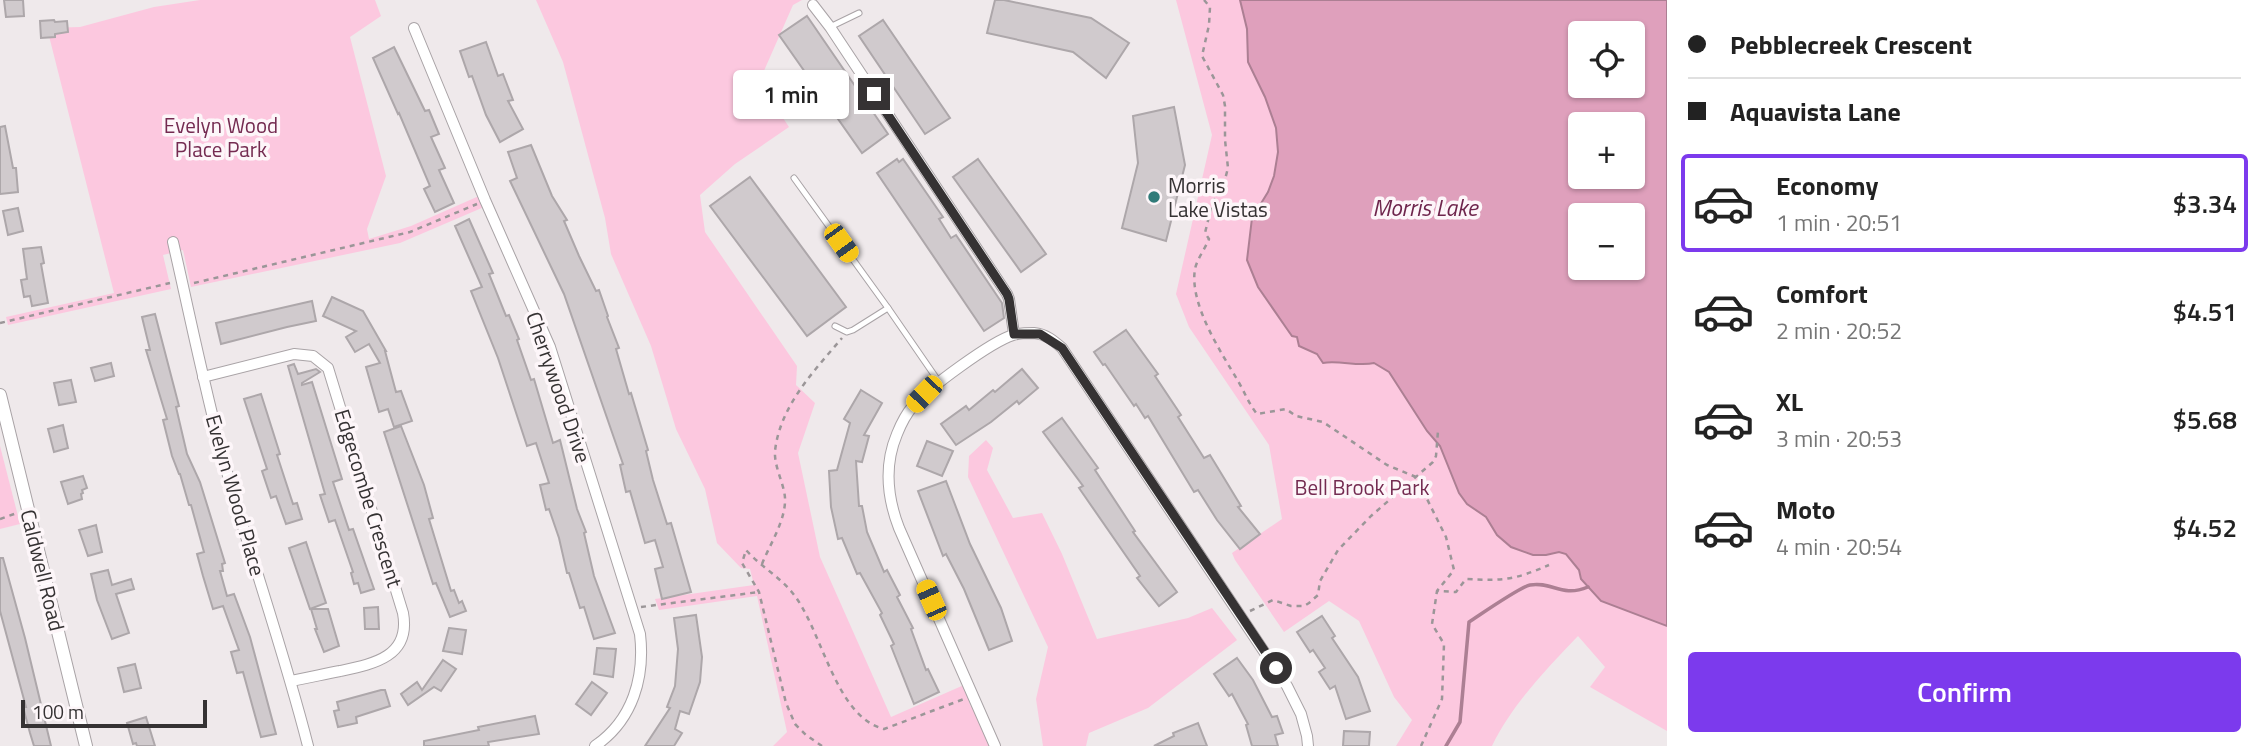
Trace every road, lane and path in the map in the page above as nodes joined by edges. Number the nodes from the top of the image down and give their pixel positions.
1 (1204, 0) edge
2 (813, 5) dead end
3 (859, 13) dead end
4 (830, 27) junction
5 (414, 28) dead end
6 (794, 178) dead end
7 (485, 200) junction
8 (173, 242) dead end
9 (182, 284) junction
10 (888, 308) junction
11 (0, 323) edge
12 (835, 326) dead end
13 (847, 332) junction
14 (1014, 334) junction
15 (203, 377) junction
16 (939, 382) junction
17 (0, 395) edge
18 (1438, 431) dead end
19 (1416, 477) junction
20 (29, 509) junction
21 (0, 519) edge
22 (761, 564) junction
23 (1549, 565) dead end
24 (1437, 591) junction
25 (759, 592) junction
26 (631, 608) junction
27 (1241, 615) junction
28 (291, 681) junction
29 (974, 696) junction
30 (86, 746) edge
31 (308, 746) edge
32 (595, 746) edge
33 (822, 746) edge
34 (995, 746) edge
35 (1308, 746) edge
36 (1421, 746) edge

1 - 19 path
2 - 4 street
3 - 4 lane
4 - 14 street
5 - 7 street, Cherrywood Drive
6 - 10 lane
7 - 9 path
7 - 26 street, Cherrywood Drive
8 - 9 street, Evelyn Wood Place
9 - 11 path
9 - 15 street, Evelyn Wood Place
10 - 13 lane
10 - 16 lane
12 - 13 lane
13 - 22 path
14 - 16 street
14 - 27 street
15 - 28 street, Evelyn Wood Place
15 - 28 street, Edgecombe Crescent
16 - 29 street
17 - 20 street, Caldwell Road
18 - 19 path
19 - 24 path
19 - 27 path
20 - 21 path
20 - 30 street, Caldwell Road
22 - 25 path
22 - 29 path
23 - 24 path
24 - 36 path
25 - 26 path
25 - 33 path
26 - 32 street, Cherrywood Drive
27 - 35 street
28 - 31 street, Evelyn Wood Place
29 - 34 street

